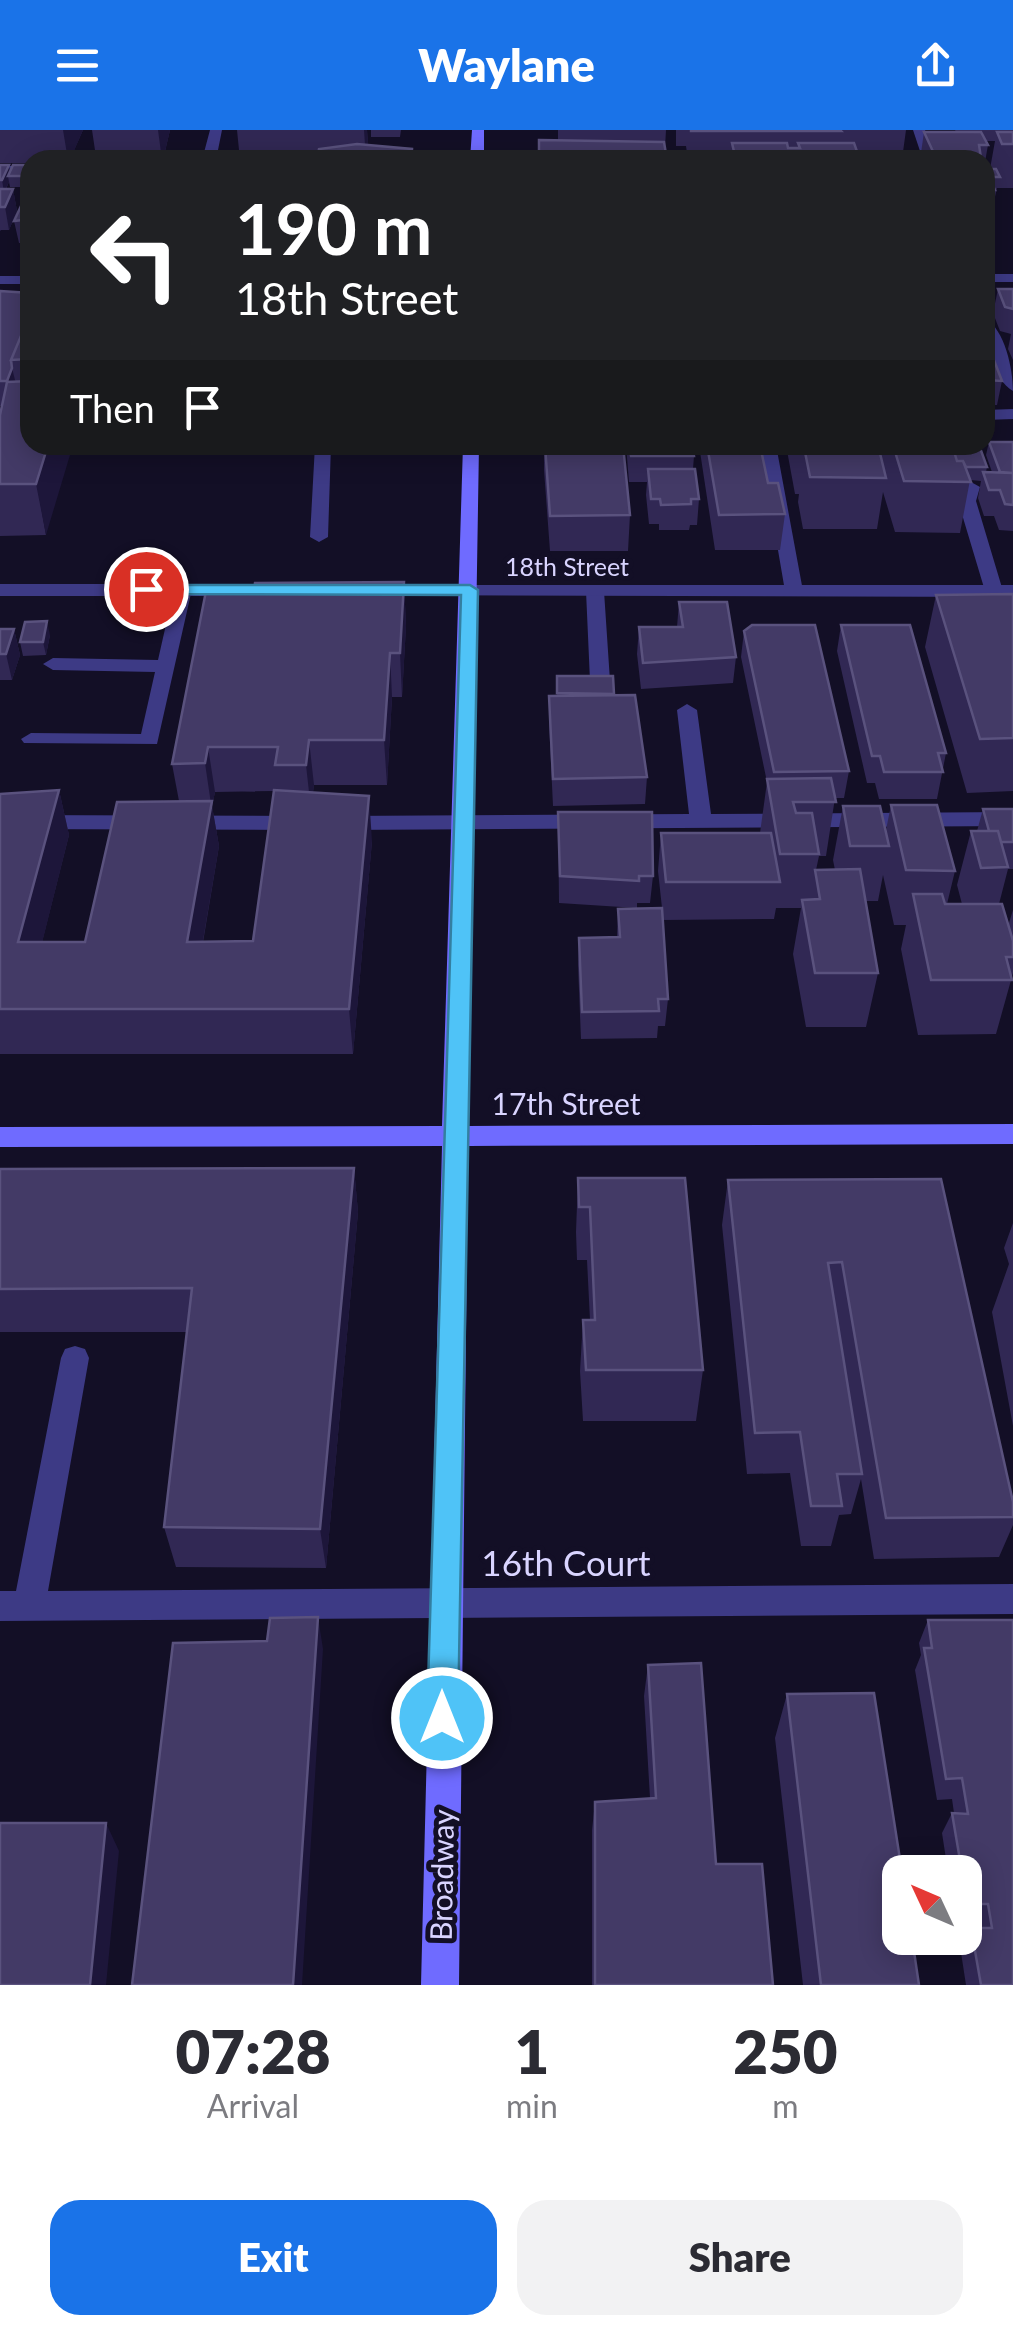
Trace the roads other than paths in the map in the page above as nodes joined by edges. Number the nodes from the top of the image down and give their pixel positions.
1 (995, 346) edge
2 (1013, 386) edge
3 (323, 455) edge
4 (471, 455) edge
5 (770, 455) edge
6 (971, 487) dead end
7 (319, 537) dead end
8 (183, 589) junction
9 (0, 590) edge
10 (302, 590) edge
11 (342, 590) edge
12 (470, 590) junction
13 (594, 591) junction
14 (794, 591) junction
15 (1004, 592) edge
16 (53, 664) dead end
17 (166, 666) junction
18 (600, 681) edge
19 (687, 710) dead end
20 (31, 739) dead end
21 (1013, 819) edge
22 (701, 821) junction
23 (0, 822) edge
24 (461, 824) junction
25 (1013, 1134) edge
26 (458, 1136) junction
27 (0, 1137) edge
28 (75, 1358) dead end
29 (1013, 1599) edge
30 (444, 1603) junction
31 (14, 1606) edge
32 (440, 1985) edge

1 - 2 street
3 - 7 street
4 - 12 street, Broadway
5 - 14 street
6 - 15 street
8 - 9 street
8 - 10 street
8 - 17 street
11 - 12 street, 18th Street
12 - 13 street, 18th Street
12 - 24 street, Broadway
13 - 14 street, 18th Street
13 - 18 street
14 - 15 street, 18th Street
16 - 17 street
17 - 20 street
19 - 22 street
21 - 22 street
22 - 24 street
23 - 24 street
24 - 26 street, Broadway
25 - 26 street, 17th Street
26 - 27 street, 17th Street
26 - 30 street, Broadway
28 - 31 street
29 - 30 street, 16th Court
30 - 31 street, 16th Court
30 - 32 street, Broadway

